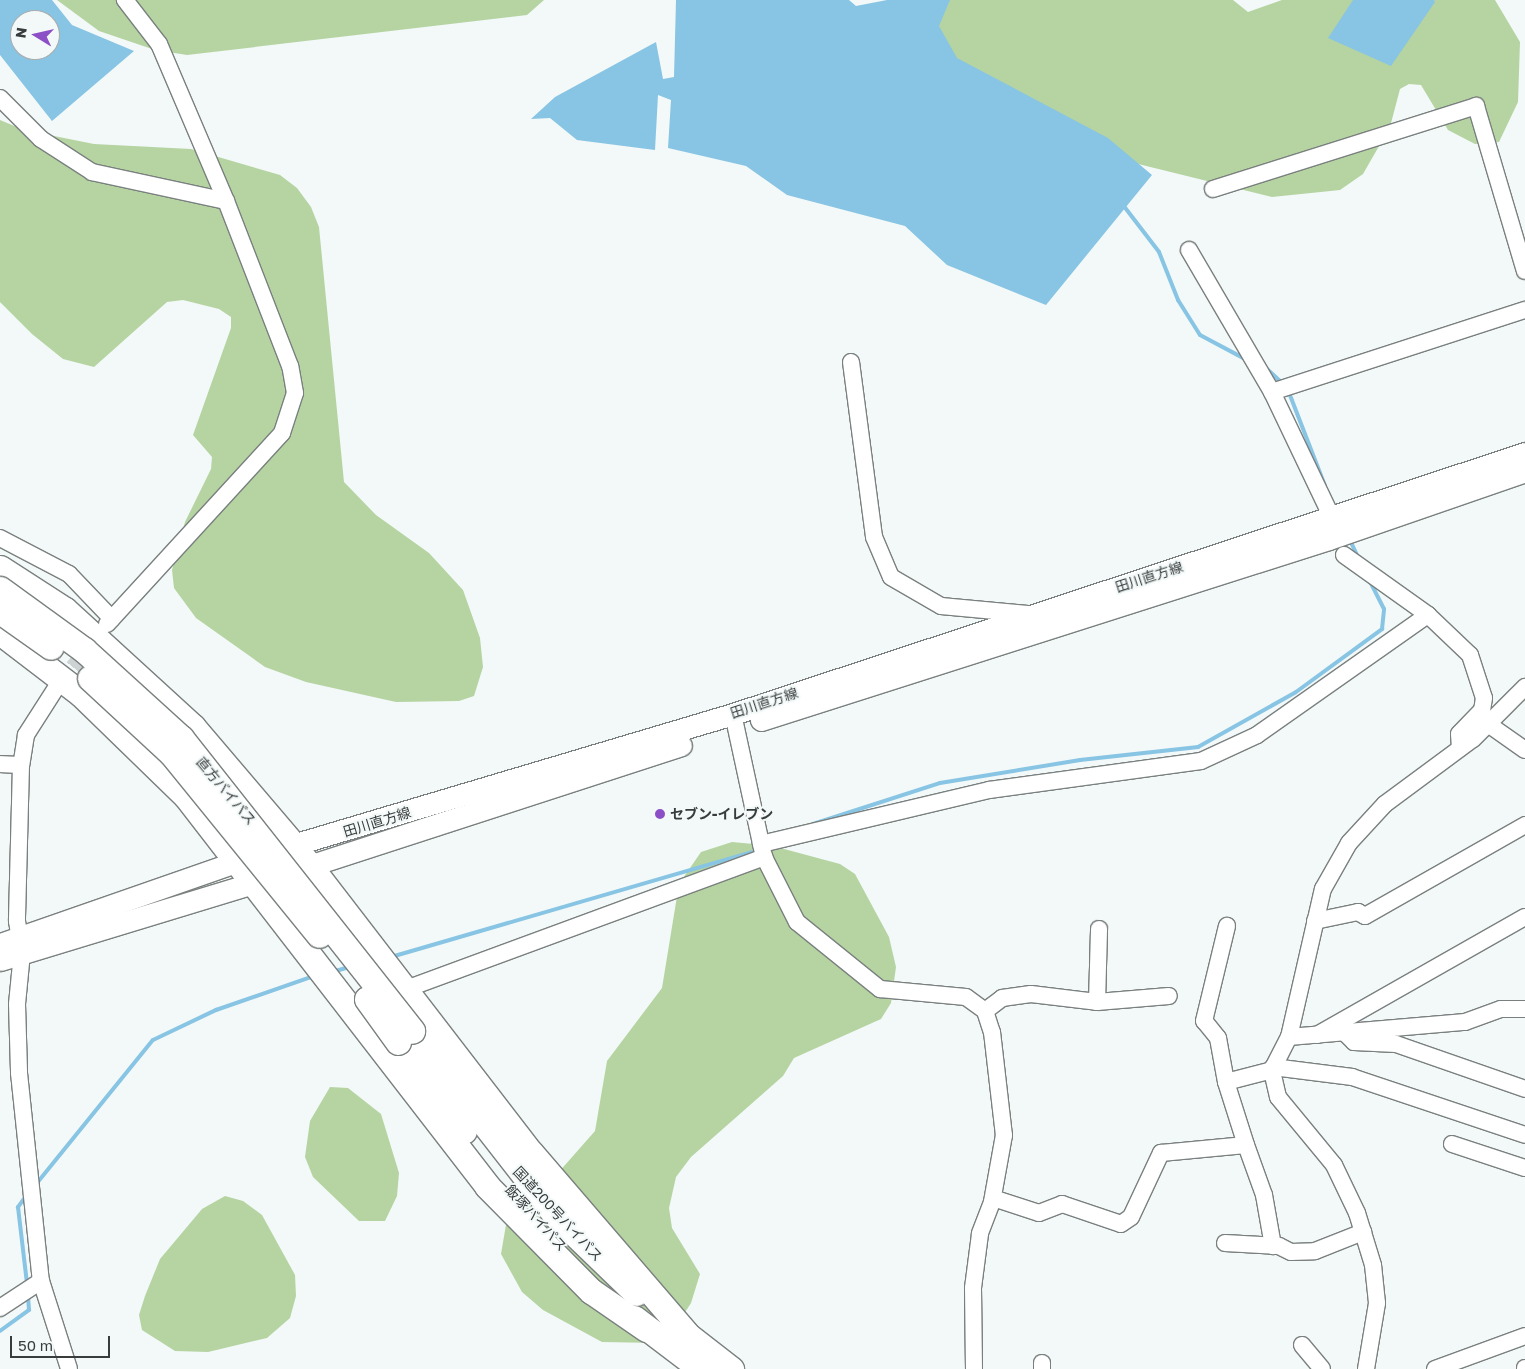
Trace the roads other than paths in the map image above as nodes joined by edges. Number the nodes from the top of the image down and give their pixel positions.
1 (125, 0) edge
2 (0, 98) edge
3 (1213, 189) dead end
4 (226, 200) junction
5 (1188, 250) dead end
6 (1525, 271) edge
7 (1525, 310) edge
8 (851, 362) dead end
9 (1272, 392) junction
10 (1525, 453) edge
11 (1525, 471) edge
12 (1339, 535) junction
13 (0, 538) edge
14 (0, 568) edge
15 (0, 589) edge
16 (0, 611) edge
17 (1033, 615) junction
18 (1428, 616) junction
19 (0, 632) edge
20 (1525, 687) edge
21 (56, 688) tunnel mouth
22 (734, 721) junction
23 (1488, 724) junction
24 (1460, 748) junction
25 (1525, 750) edge
26 (0, 764) edge
27 (21, 765) junction
28 (1525, 825) edge
29 (762, 851) junction
30 (302, 857) junction
31 (239, 861) junction
32 (255, 883) junction
33 (1525, 917) edge
34 (1315, 921) junction
35 (1228, 926) dead end
36 (1099, 929) dead end
37 (14, 945) edge
38 (0, 960) edge
39 (406, 989) junction
40 (1168, 996) dead end
41 (1097, 1002) junction
42 (1525, 1008) edge
43 (985, 1011) junction
44 (1344, 1032) junction
45 (1316, 1035) junction
46 (405, 1036) junction
47 (1289, 1037) junction
48 (1272, 1069) junction
49 (1226, 1082) junction
50 (1525, 1089) edge
51 (1525, 1135) edge
52 (1452, 1144) dead end
53 (1246, 1145) junction
54 (1525, 1168) edge
55 (993, 1198) junction
56 (1363, 1232) junction
57 (1225, 1243) dead end
58 (1273, 1246) junction
59 (41, 1281) junction
60 (0, 1308) edge
61 (646, 1329) junction
62 (686, 1333) junction
63 (1525, 1336) edge
64 (1302, 1345) dead end
65 (69, 1369) edge
66 (701, 1369) edge
67 (732, 1369) edge
68 (974, 1369) edge
69 (1322, 1369) edge
70 (1366, 1369) edge
71 (1435, 1369) edge

1 - 4 street
2 - 4 street
3 - 6 street
4 - 13 street
5 - 9 street
7 - 9 street
8 - 17 street
9 - 12 street
10 - 12 main road, 田川直方線
11 - 12 main road, 田川直方線
12 - 17 main road, 田川直方線
12 - 18 street
12 - 22 main road, 田川直方線
14 - 30 highway
15 - 46 highway, 直方バイパス, bridge
16 - 46 highway, 直方バイパス, bridge
17 - 22 main road, 田川直方線
18 - 24 street
18 - 29 street
19 - 31 highway
20 - 23 street
21 - 27 street
22 - 29 street
22 - 30 main road, 田川直方線
23 - 24 street
23 - 25 street
24 - 34 street
26 - 27 street
27 - 37 street
28 - 34 street
29 - 39 street
29 - 43 street
30 - 31 main road, 田川直方線
30 - 32 main road, 田川直方線
30 - 39 highway
31 - 32 highway
31 - 37 main road, 田川直方線
32 - 37 main road, 田川直方線
32 - 61 highway
33 - 45 street
34 - 47 street
35 - 49 street
36 - 41 street
37 - 38 main road, 田川直方線
37 - 59 street
39 - 62 highway
40 - 41 street
41 - 43 street
42 - 44 street
43 - 55 street
44 - 45 street
44 - 50 street
45 - 47 street
46 - 61 highway, 飯塚バイパス
46 - 62 highway, 国道200号バイパス
47 - 48 street
48 - 49 street
48 - 51 street
48 - 56 street
49 - 53 street
52 - 54 street
53 - 55 street
53 - 58 street
55 - 68 street
56 - 58 street
56 - 70 street
57 - 58 street
59 - 60 street
59 - 65 street
61 - 66 highway, 飯塚バイパス
62 - 67 highway, 国道200号バイパス
63 - 71 street
64 - 69 street

